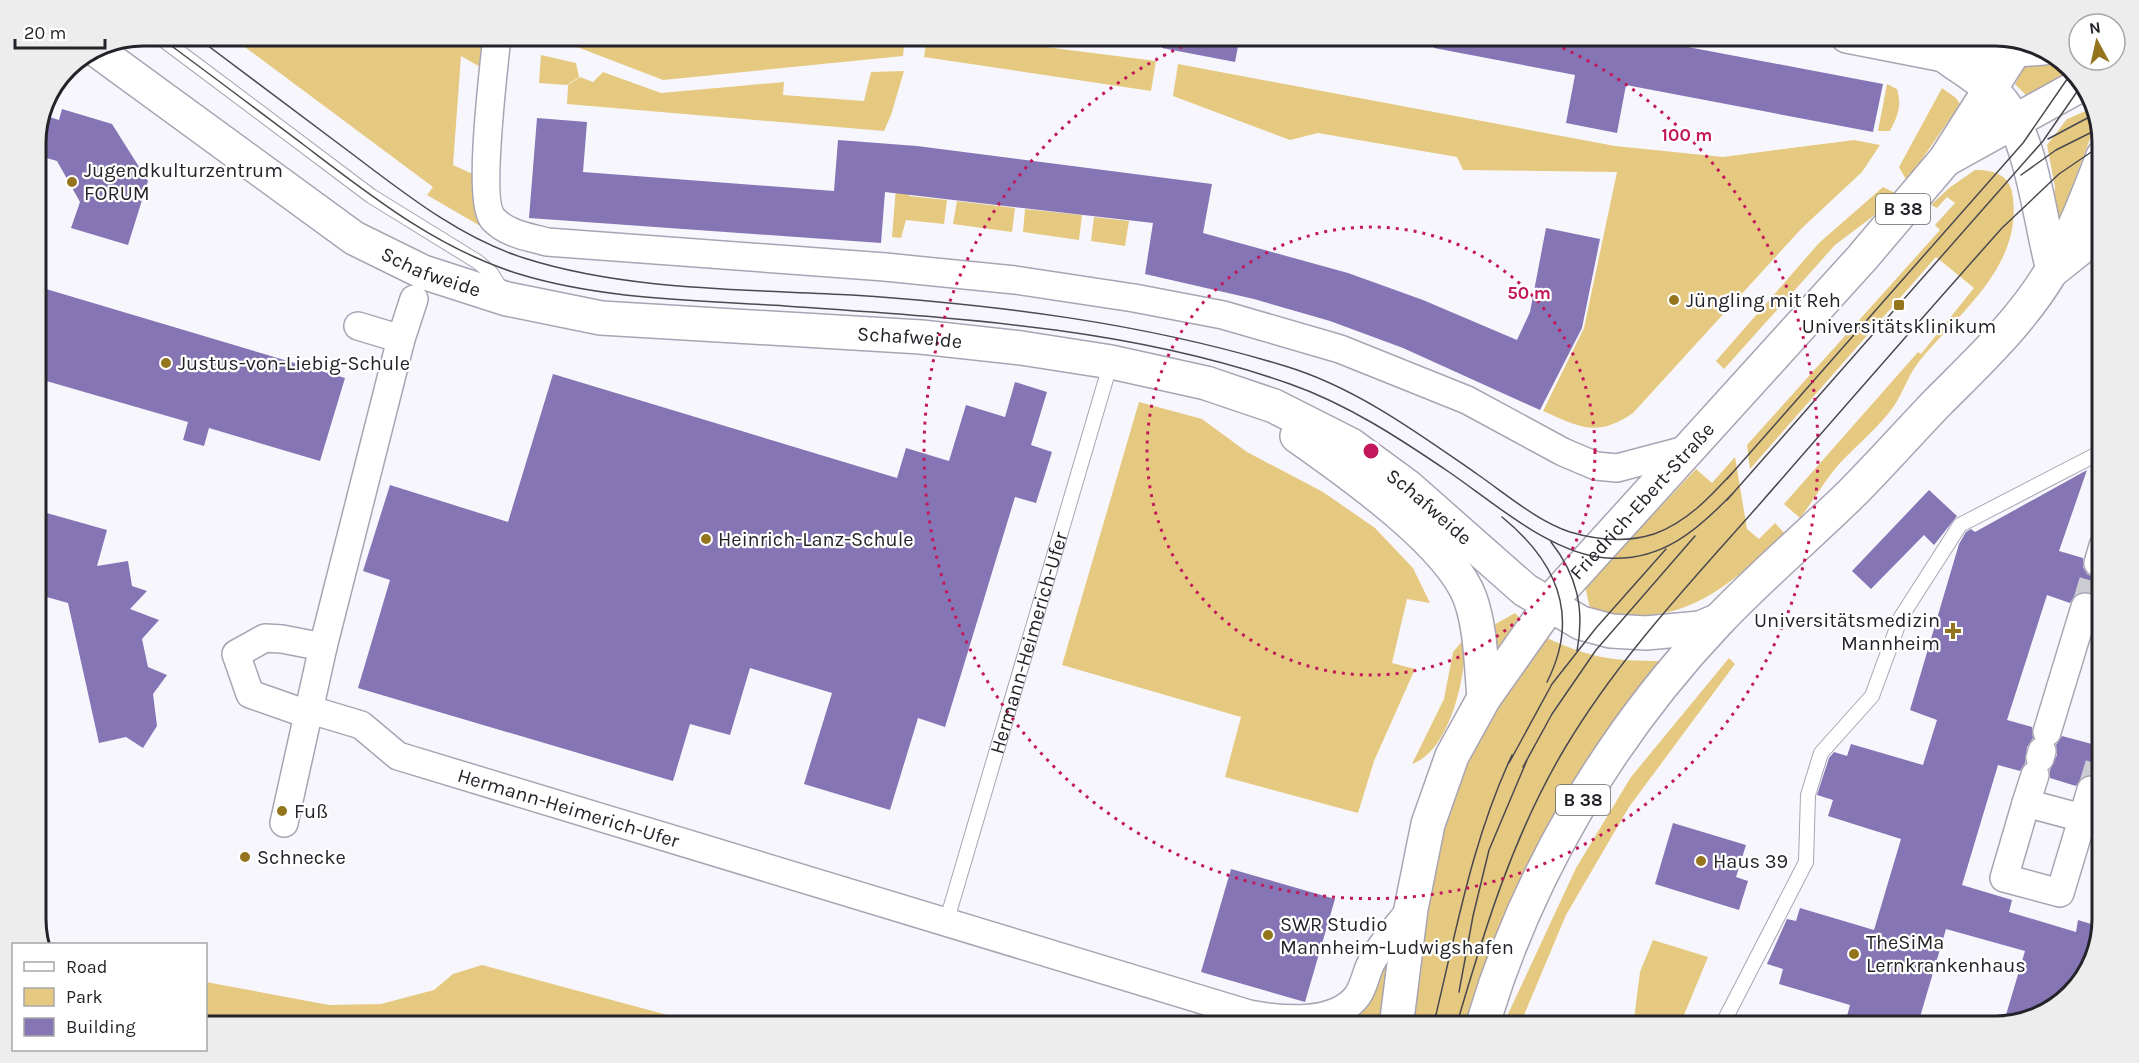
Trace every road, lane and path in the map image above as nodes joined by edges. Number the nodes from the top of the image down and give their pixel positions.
1 (171, 46) edge
2 (496, 46) edge
3 (1898, 46) edge
4 (2014, 48) edge
5 (2023, 51) edge
6 (104, 55) edge
7 (1944, 55) junction
8 (2075, 88) edge
9 (1990, 89) junction
10 (2014, 121) junction
11 (1945, 160) junction
12 (2092, 184) edge
13 (2092, 239) edge
14 (2052, 270) junction
15 (418, 285) junction
16 (507, 299) junction
17 (358, 326) dead end
18 (401, 339) junction
19 (1111, 362) junction
20 (1274, 406) junction
21 (1689, 449) junction
22 (2092, 457) edge
23 (1548, 605) junction
24 (2085, 607) tunnel mouth
25 (1719, 621) junction
26 (323, 647) junction
27 (1484, 698) junction
28 (307, 714) junction
29 (2091, 790) tunnel mouth
30 (2026, 803) junction
31 (2082, 818) junction
32 (284, 823) dead end
33 (1411, 909) junction
34 (946, 922) junction
35 (1260, 1016) edge
36 (1321, 1016) edge
37 (1397, 1016) edge
38 (1486, 1016) edge
39 (1727, 1016) edge

1 - 16 lane
2 - 21 street
3 - 7 main road
4 - 7 main road
5 - 9 main road, Friedrich-Ebert-Straße / B 38
6 - 15 main road, Schafweide
7 - 9 main road
8 - 10 main road
9 - 10 main road
9 - 11 main road, Friedrich-Ebert-Straße / B 38
10 - 11 main road
10 - 14 main road
11 - 21 main road, Friedrich-Ebert-Straße / B 38
12 - 14 main road, B 38
13 - 14 main road
14 - 25 main road, B 38
15 - 16 main road, Schafweide
15 - 18 street
16 - 19 main road, Schafweide
17 - 18 street
18 - 26 street
19 - 20 main road, Schafweide
19 - 34 lane, Hermann-Heimerich-Ufer
20 - 23 main road, Schafweide
20 - 27 main road
21 - 23 main road, Friedrich-Ebert-Straße / B 38
22 - 39 lane
23 - 25 main road, Schafweide
23 - 27 main road, Friedrich-Ebert-Straße / B 38
24 - 30 street
25 - 38 main road, B 38
26 - 28 street
26 - 28 street
27 - 33 main road, Friedrich-Ebert-Straße / B 38
28 - 32 street
28 - 34 street, Hermann-Heimerich-Ufer
29 - 31 street
30 - 31 street
30 - 31 street
33 - 36 street, Hermann-Heimerich-Ufer
33 - 37 main road, Friedrich-Ebert-Straße / B 38
34 - 35 street, Hermann-Heimerich-Ufer

